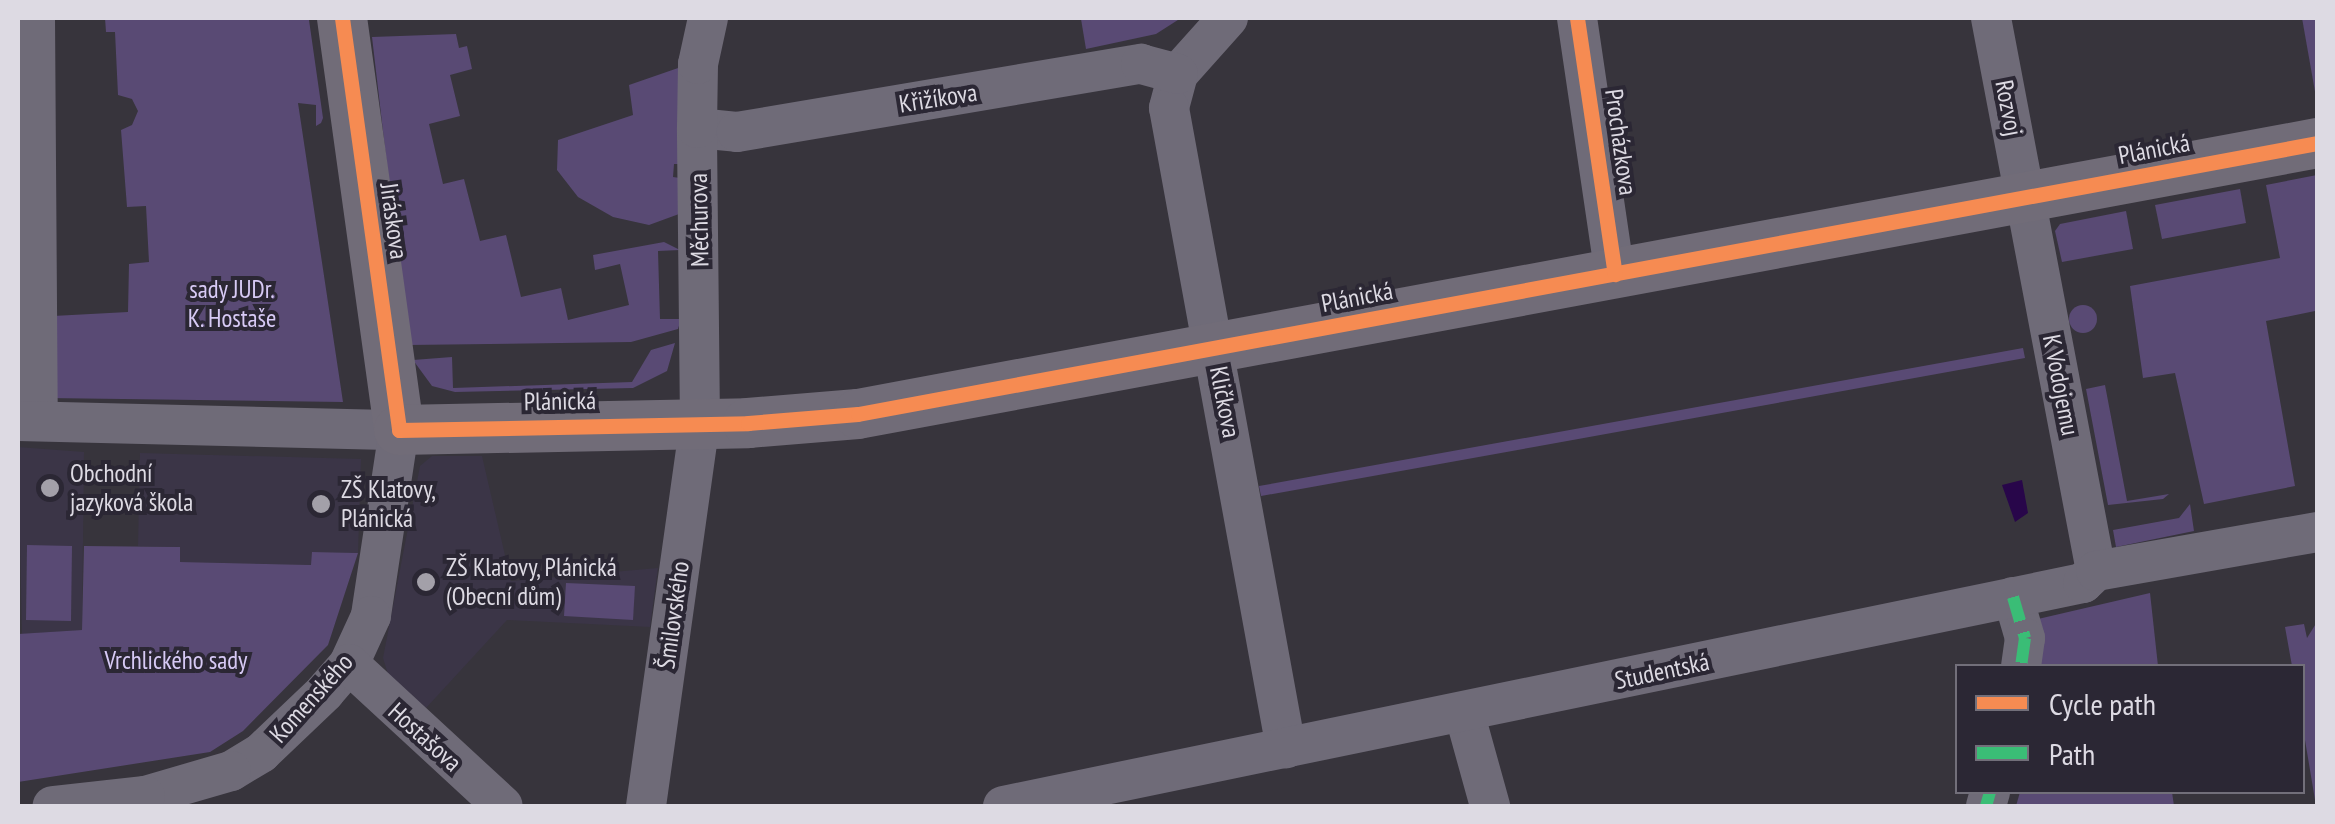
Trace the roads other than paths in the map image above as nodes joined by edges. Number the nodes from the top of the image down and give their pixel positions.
1 (35, 18) edge
2 (342, 18) edge
3 (708, 18) edge
4 (1228, 18) edge
5 (1577, 18) edge
6 (1991, 18) edge
7 (26, 63) edge
8 (1178, 74) junction
9 (696, 128) junction
10 (2318, 143) edge
11 (2026, 198) junction
12 (1615, 274) junction
13 (1215, 349) junction
14 (28, 421) edge
15 (700, 423) junction
16 (399, 430) junction
17 (2318, 532) edge
18 (2096, 571) junction
19 (2013, 598) junction
20 (349, 664) junction
21 (2021, 664) edge
22 (1464, 712) junction
23 (1286, 748) junction
24 (1099, 798) edge
25 (147, 801) edge
26 (53, 806) edge
27 (503, 806) edge
28 (646, 806) edge
29 (1003, 806) edge
30 (1490, 806) edge

1 - 7 street
2 - 16 main road, Jiráskova
3 - 9 street, Měchurova
4 - 8 street
5 - 12 street, Procházkova
6 - 11 street, Rozvoj
7 - 14 street
8 - 9 street, Křižíkova
8 - 13 street, Kličkova
9 - 15 street, Měchurova
10 - 11 main road, Plánická
11 - 12 main road, Plánická
11 - 18 street, K Vodojemu
12 - 13 main road, Plánická
13 - 15 main road, Plánická
13 - 23 street, Kličkova
14 - 16 street, Plánická
15 - 16 main road, Plánická
15 - 28 street, Šmilovského
16 - 20 street, Komenského
17 - 18 street, Studentská
18 - 19 street, Studentská
19 - 21 street
19 - 22 street, Studentská
20 - 25 street, Komenského
20 - 27 street, Hostašova
22 - 23 street, Studentská
22 - 30 street
23 - 24 street, Studentská
24 - 29 street, Studentská
25 - 26 street, Komenského

